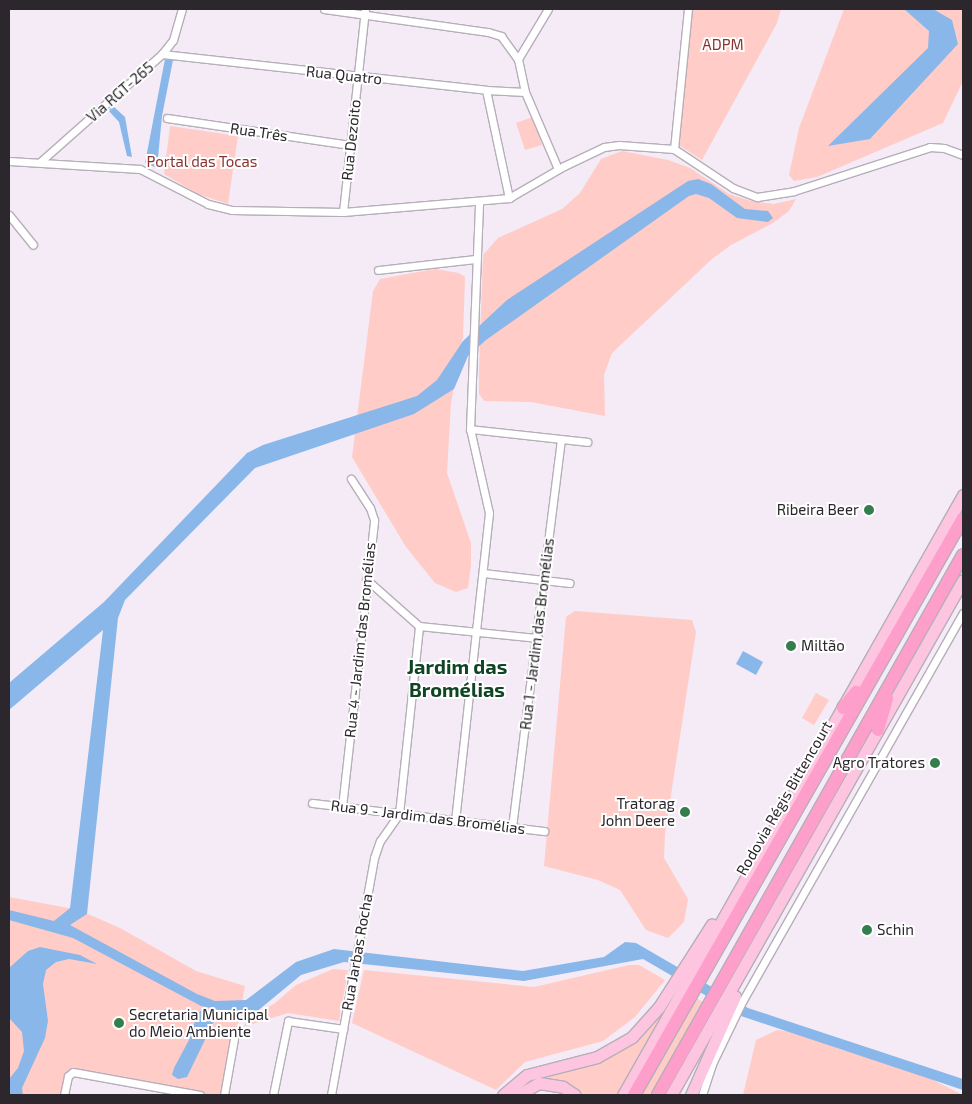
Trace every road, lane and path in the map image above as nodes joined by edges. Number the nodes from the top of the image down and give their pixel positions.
1 (182, 9) edge
2 (324, 9) edge
3 (548, 9) edge
4 (688, 9) edge
5 (365, 12) edge
6 (162, 54) junction
7 (518, 59) junction
8 (357, 77) junction
9 (486, 90) junction
10 (525, 92) junction
11 (167, 118) dead end
12 (350, 145) junction
13 (674, 149) junction
14 (963, 155) edge
15 (9, 161) edge
16 (40, 162) junction
17 (558, 169) junction
18 (509, 198) junction
19 (479, 202) junction
20 (343, 212) junction
21 (9, 215) edge
22 (33, 245) dead end
23 (476, 259) junction
24 (378, 270) dead end
25 (470, 429) junction
26 (561, 440) junction
27 (587, 442) dead end
28 (352, 479) dead end
29 (963, 495) edge
30 (963, 518) edge
31 (963, 555) edge
32 (483, 573) junction
33 (366, 579) junction
34 (963, 580) edge
35 (545, 581) junction
36 (569, 583) dead end
37 (963, 613) edge
38 (418, 626) junction
39 (476, 631) junction
40 (538, 638) junction
41 (883, 658) junction
42 (893, 680) junction
43 (843, 708) junction
44 (878, 730) junction
45 (312, 803) dead end
46 (342, 806) junction
47 (399, 814) junction
48 (455, 820) junction
49 (512, 827) junction
50 (544, 831) dead end
51 (692, 973) junction
52 (679, 996) junction
53 (735, 997) junction
54 (723, 1020) junction
55 (343, 1029) junction
56 (234, 1039) dead end
57 (64, 1095) edge
58 (200, 1095) edge
59 (224, 1095) edge
60 (273, 1095) edge
61 (331, 1095) edge
62 (503, 1095) edge
63 (518, 1095) edge
64 (575, 1095) edge
65 (624, 1095) edge
66 (634, 1095) edge
67 (658, 1095) edge
68 (671, 1095) edge
69 (691, 1095) edge
70 (702, 1095) edge

1 - 6 street, Via RGT-265
2 - 5 street
3 - 7 street
4 - 13 street
5 - 7 street
5 - 8 street, Rua Dezoito
6 - 8 street, Rua Quatro
6 - 16 street, Via RGT-265
7 - 10 street
8 - 9 street, Rua Quatro
8 - 12 street, Rua Dezoito
9 - 10 street, Rua Quatro
9 - 18 street
10 - 17 street
11 - 12 street, Rua Três
12 - 20 street, Rua Dezoito
13 - 14 street
13 - 17 street
15 - 16 street
16 - 20 street
17 - 18 street
18 - 19 street
19 - 20 street
19 - 23 street
21 - 22 street
23 - 24 street
23 - 25 street
25 - 26 street
25 - 32 street
26 - 27 street
26 - 35 street, Rua 1 - Jardim das Bromélias
28 - 33 street, Rua 4 - Jardim das Bromélias
29 - 43 main road
30 - 41 highway, Rodovia Régis Bittencourt
31 - 42 highway
32 - 35 street
32 - 39 street
33 - 38 street
33 - 46 street, Rua 4 - Jardim das Bromélias
34 - 44 main road
35 - 36 street
35 - 40 street, Rua 1 - Jardim das Bromélias
37 - 53 street
38 - 39 street
38 - 47 street
39 - 40 street
39 - 48 street
40 - 49 street, Rua 1 - Jardim das Bromélias
41 - 43 highway
41 - 51 highway, Rodovia Régis Bittencourt
42 - 44 highway
42 - 67 highway
43 - 51 main road
44 - 53 main road
45 - 46 street, Rua 9 - Jardim das Bromélias
46 - 47 street, Rua 9 - Jardim das Bromélias
47 - 48 street, Rua 9 - Jardim das Bromélias
47 - 55 street, Rua Jarbas Rocha
48 - 49 street, Rua 9 - Jardim das Bromélias
49 - 50 street, Rua 9 - Jardim das Bromélias
51 - 52 highway, Rodovia Régis Bittencourt
51 - 52 main road
52 - 62 main road
52 - 65 main road
52 - 66 highway, Rodovia Régis Bittencourt
53 - 54 main road
54 - 68 main road
54 - 69 main road
54 - 70 street
55 - 60 street
55 - 61 street, Rua Jarbas Rocha
56 - 59 street
57 - 58 street
63 - 64 main road

